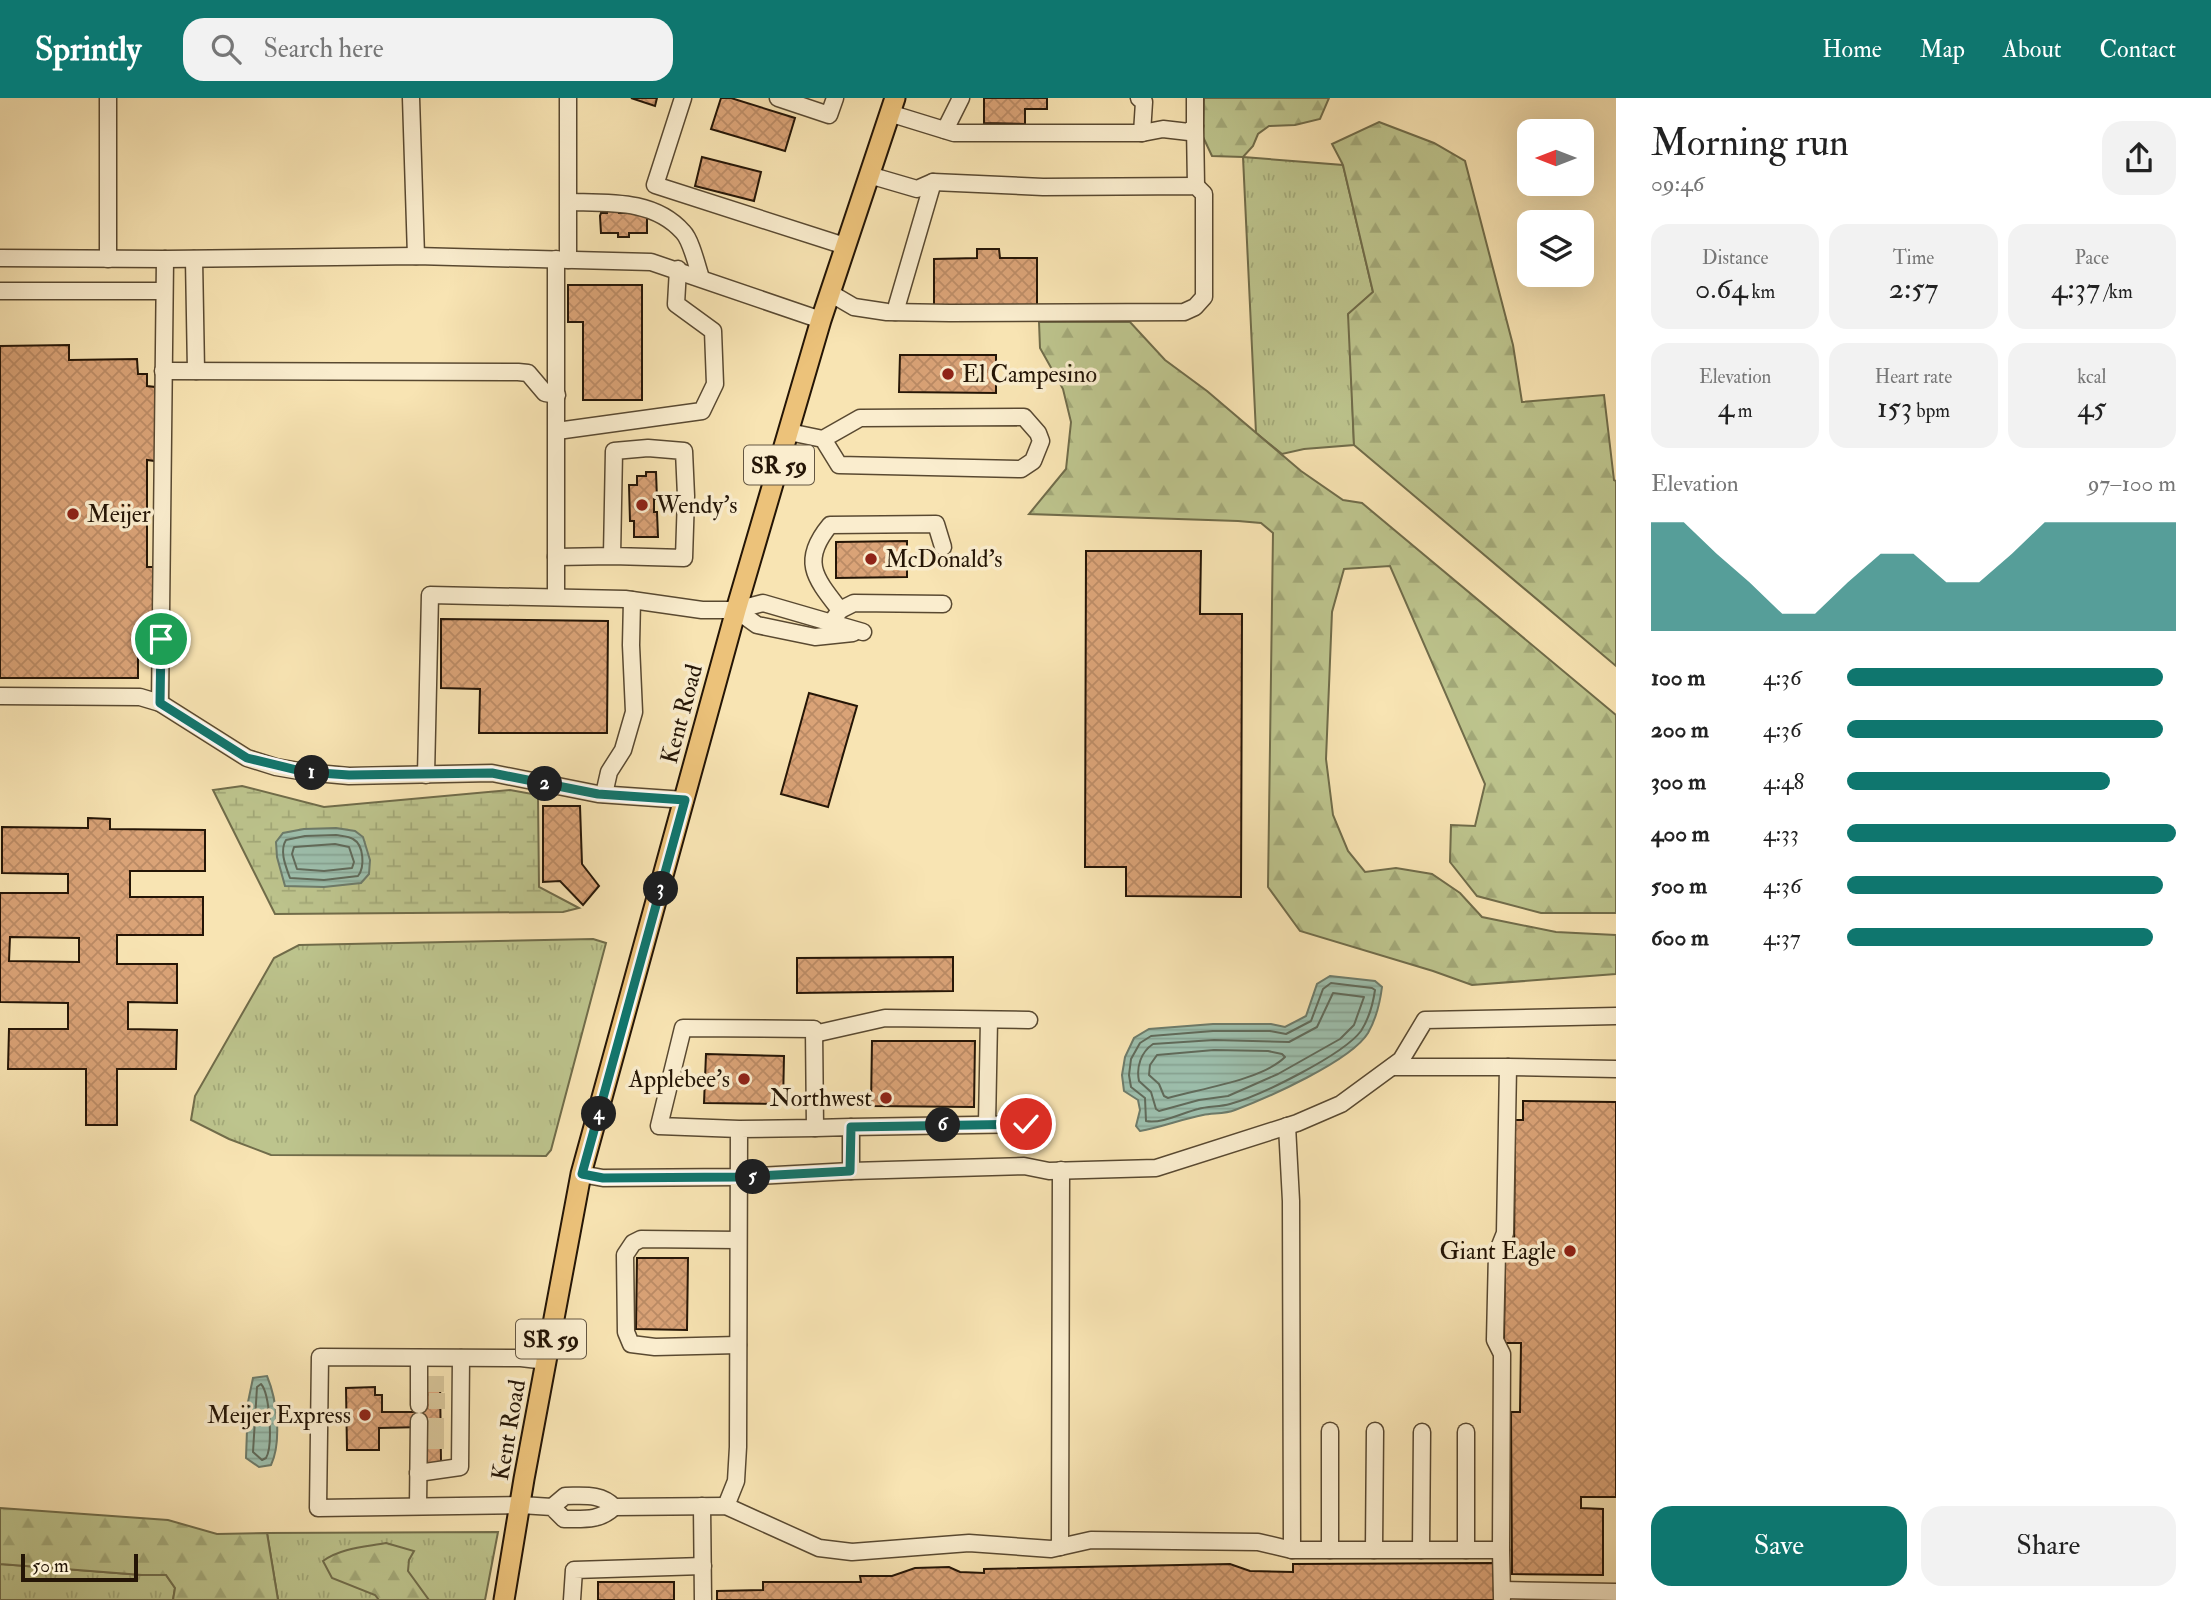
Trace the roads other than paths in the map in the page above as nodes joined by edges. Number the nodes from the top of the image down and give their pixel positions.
1 (108, 98) edge
2 (411, 98) edge
3 (568, 98) edge
4 (683, 98) edge
5 (778, 98) edge
6 (835, 98) edge
7 (961, 98) edge
8 (1139, 98) edge
9 (1195, 98) edge
10 (893, 102) edge
11 (1195, 126) junction
12 (945, 130) junction
13 (1142, 133) junction
14 (869, 175) junction
15 (933, 183) junction
16 (1196, 186) junction
17 (569, 202) junction
18 (845, 246) junction
19 (416, 256) junction
20 (0, 258) edge
21 (108, 259) junction
22 (164, 259) junction
23 (194, 259) junction
24 (562, 260) junction
25 (678, 269) junction
26 (701, 278) junction
27 (0, 291) edge
28 (164, 291) junction
29 (830, 293) junction
30 (895, 312) junction
31 (821, 320) junction
32 (163, 371) junction
33 (196, 371) junction
34 (556, 396) junction
35 (556, 431) junction
36 (789, 432) junction
37 (823, 439) junction
38 (943, 547) dead end
39 (612, 556) junction
40 (556, 557) junction
41 (556, 597) junction
42 (632, 600) junction
43 (943, 604) dead end
44 (736, 610) junction
45 (836, 617) junction
46 (0, 696) edge
47 (160, 703) junction
48 (426, 775) junction
49 (604, 794) junction
50 (685, 800) junction
51 (1616, 1016) edge
52 (989, 1020) junction
53 (1029, 1020) dead end
54 (814, 1034) junction
55 (1508, 1066) junction
56 (1392, 1067) junction
57 (1616, 1069) edge
58 (986, 1124) junction
59 (1026, 1124) dead end
60 (1287, 1126) junction
61 (851, 1127) junction
62 (815, 1128) junction
63 (739, 1129) junction
64 (1061, 1170) junction
65 (850, 1171) junction
66 (582, 1174) junction
67 (738, 1177) junction
68 (738, 1240) junction
69 (738, 1345) junction
70 (419, 1358) junction
71 (461, 1358) junction
72 (547, 1362) junction
73 (436, 1413) junction
74 (1330, 1431) dead end
75 (1375, 1431) dead end
76 (1422, 1432) dead end
77 (1466, 1433) dead end
78 (418, 1473) junction
79 (520, 1505) junction
80 (418, 1506) junction
81 (702, 1506) junction
82 (726, 1506) junction
83 (1060, 1547) junction
84 (1292, 1550) junction
85 (1330, 1550) junction
86 (1374, 1550) junction
87 (1421, 1550) junction
88 (1466, 1550) junction
89 (1501, 1550) junction
90 (703, 1566) junction
91 (1616, 1592) edge
92 (1502, 1595) edge
93 (504, 1600) edge
94 (572, 1600) edge
95 (703, 1600) edge

1 - 21 lane
2 - 19 lane
3 - 17 lane
4 - 18 lane
5 - 6 lane
7 - 12 lane
8 - 13 lane
9 - 11 lane
10 - 12 lane
10 - 14 main road, Kent Road / SR 59
11 - 13 lane
11 - 16 lane
12 - 13 lane
14 - 15 lane
14 - 18 main road, Kent Road / SR 59
15 - 16 lane
15 - 30 lane
16 - 30 lane
17 - 24 lane
17 - 26 lane
18 - 29 main road, Kent Road / SR 59
19 - 23 lane
19 - 24 lane
20 - 21 lane
21 - 22 lane
22 - 23 lane
22 - 28 lane
23 - 33 lane
24 - 25 lane
24 - 34 lane
25 - 26 lane
25 - 35 lane
26 - 31 lane
27 - 28 lane
28 - 32 lane
29 - 30 lane
29 - 31 main road, Kent Road / SR 59
31 - 36 main road, Kent Road / SR 59
32 - 33 lane
32 - 47 lane
33 - 34 lane
34 - 35 lane
35 - 40 lane
36 - 37 lane
36 - 44 main road, Kent Road / SR 59
37 - 37 lane
38 - 45 lane
39 - 39 lane
39 - 40 lane
40 - 41 lane
41 - 42 lane
41 - 48 lane
42 - 44 lane
42 - 49 lane
43 - 45 lane
44 - 45 lane
44 - 45 lane
44 - 50 main road, Kent Road / SR 59
46 - 47 lane
47 - 48 lane
48 - 49 lane
49 - 50 lane
50 - 66 main road, Kent Road / SR 59
51 - 56 lane
52 - 53 lane
52 - 54 lane
52 - 58 lane
54 - 62 lane
54 - 63 lane
55 - 56 lane
55 - 57 lane
55 - 89 lane
56 - 60 lane
58 - 59 lane
58 - 61 lane
60 - 64 lane
60 - 84 lane
61 - 62 lane
61 - 65 lane
62 - 63 lane
63 - 67 lane
64 - 65 lane
64 - 83 lane
65 - 67 lane
66 - 67 lane
66 - 72 main road, Kent Road / SR 59
67 - 68 lane
68 - 69 lane
68 - 69 lane
69 - 82 lane
70 - 71 lane
70 - 73 lane
70 - 80 lane
71 - 72 lane
71 - 73 lane
72 - 79 main road, Kent Road / SR 59
73 - 78 lane
73 - 78 lane
74 - 85 lane
75 - 86 lane
76 - 87 lane
77 - 88 lane
78 - 80 lane
79 - 80 lane
79 - 81 lane
79 - 93 main road, Kent Road / SR 59
81 - 82 lane
81 - 90 lane
82 - 83 lane
83 - 84 lane
84 - 85 lane
85 - 86 lane
86 - 87 lane
87 - 88 lane
88 - 89 lane
89 - 92 lane
90 - 94 lane
90 - 95 lane
91 - 92 lane

